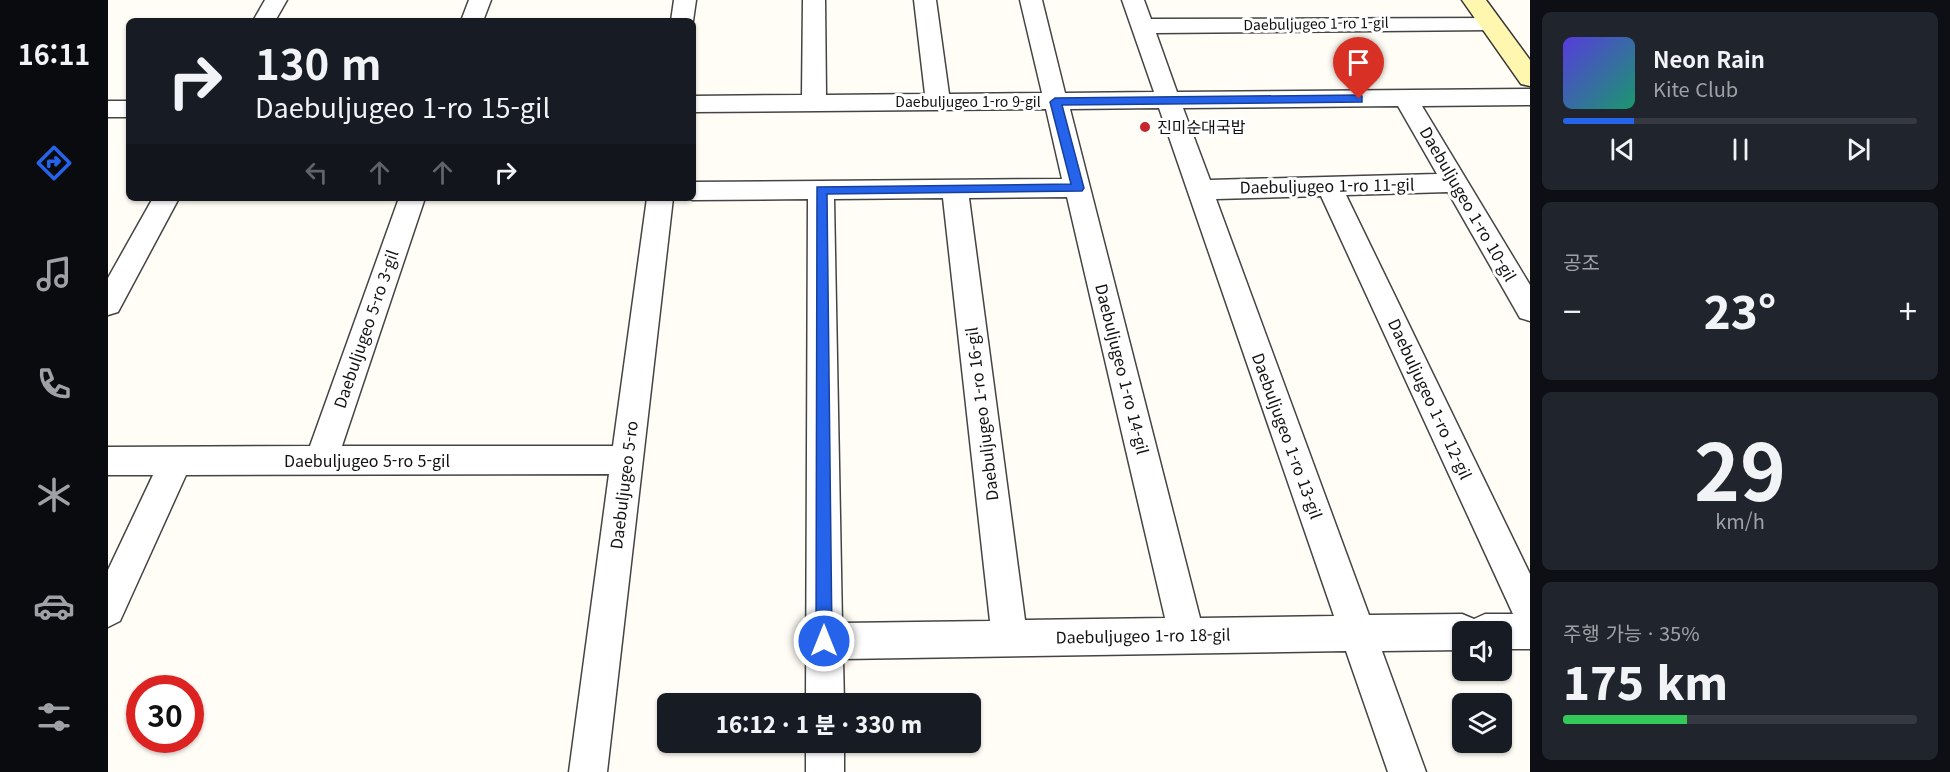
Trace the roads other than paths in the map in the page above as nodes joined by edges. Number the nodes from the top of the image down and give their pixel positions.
1 (276, 0) edge
2 (480, 0) edge
3 (685, 0) edge
4 (814, 0) edge
5 (925, 0) edge
6 (1030, 0) edge
7 (1133, 0) edge
8 (1347, 0) edge
9 (1474, 0) edge
10 (266, 18) edge
11 (473, 18) edge
12 (682, 18) edge
13 (1490, 23) junction
14 (1360, 24) junction
15 (1142, 26) junction
16 (1530, 78) edge
17 (1530, 98) edge
18 (1406, 99) junction
19 (1167, 101) junction
20 (938, 102) junction
21 (1055, 102) junction
22 (814, 104) junction
23 (696, 105) edge
24 (108, 109) edge
25 (126, 109) edge
26 (1456, 183) junction
27 (1329, 186) junction
28 (1078, 188) junction
29 (955, 189) junction
30 (1199, 189) junction
31 (821, 190) junction
32 (696, 191) edge
33 (164, 201) edge
34 (411, 201) edge
35 (660, 201) edge
36 (108, 304) edge
37 (1530, 310) edge
38 (627, 460) junction
39 (108, 461) edge
40 (176, 461) junction
41 (321, 461) junction
42 (108, 609) edge
43 (1530, 612) edge
44 (1512, 631) edge
45 (1530, 631) edge
46 (1452, 632) edge
47 (1357, 633) junction
48 (1187, 636) junction
49 (1010, 638) junction
50 (824, 641) junction
51 (825, 693) edge
52 (825, 753) edge
53 (588, 772) edge
54 (825, 772) edge
55 (1407, 772) edge

1 - 10 street
2 - 11 street
3 - 12 street
4 - 22 street
5 - 20 street
6 - 21 street, Daebuljugeo 1-ro 14-gil
7 - 15 street, Daebuljugeo 1-ro 13-gil
8 - 14 street
9 - 13 street
13 - 14 street, Daebuljugeo 1-ro 1-gil
13 - 16 street
14 - 15 street, Daebuljugeo 1-ro 1-gil
15 - 19 street, Daebuljugeo 1-ro 13-gil
17 - 18 street, Daebuljugeo 1-ro 9-gil
18 - 19 street, Daebuljugeo 1-ro 9-gil
18 - 26 street, Daebuljugeo 1-ro 10-gil
19 - 21 street, Daebuljugeo 1-ro 9-gil
19 - 30 street, Daebuljugeo 1-ro 13-gil
20 - 21 street, Daebuljugeo 1-ro 9-gil
20 - 22 street, Daebuljugeo 1-ro 9-gil
21 - 28 street, Daebuljugeo 1-ro 14-gil
22 - 23 street, Daebuljugeo 1-ro 9-gil
24 - 25 street
26 - 27 street, Daebuljugeo 1-ro 11-gil
26 - 37 street, Daebuljugeo 1-ro 10-gil
27 - 30 street, Daebuljugeo 1-ro 11-gil
27 - 43 street, Daebuljugeo 1-ro 12-gil
28 - 29 street
28 - 48 street, Daebuljugeo 1-ro 14-gil
29 - 31 street
29 - 49 street, Daebuljugeo 1-ro 16-gil
30 - 47 street, Daebuljugeo 1-ro 13-gil
31 - 32 street
31 - 50 street
33 - 36 street
34 - 41 street, Daebuljugeo 5-ro 3-gil
35 - 38 street, Daebuljugeo 5-ro
38 - 41 street, Daebuljugeo 5-ro 5-gil
38 - 53 street, Daebuljugeo 5-ro
39 - 40 street, Daebuljugeo 5-ro 5-gil
40 - 41 street, Daebuljugeo 5-ro 5-gil
40 - 42 street
44 - 45 street
46 - 47 street, Daebuljugeo 1-ro 18-gil
47 - 48 street, Daebuljugeo 1-ro 18-gil
47 - 55 street, Daebuljugeo 1-ro 13-gil
48 - 49 street, Daebuljugeo 1-ro 18-gil
49 - 50 street, Daebuljugeo 1-ro 18-gil
50 - 51 street
52 - 54 street

